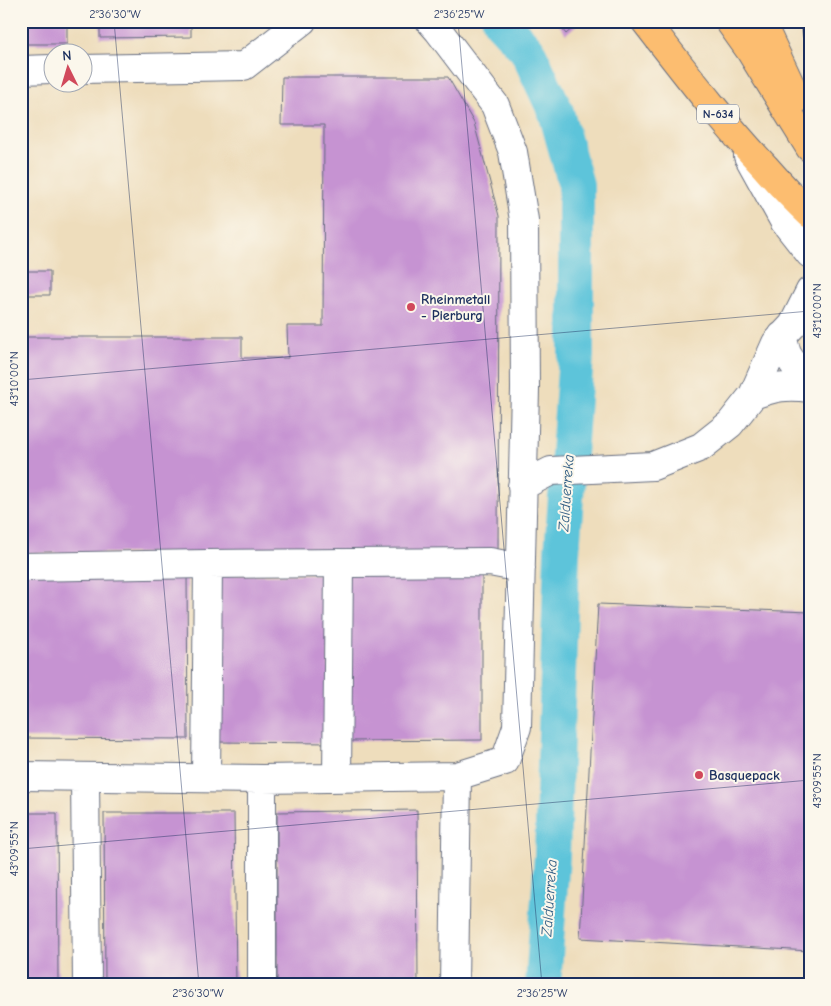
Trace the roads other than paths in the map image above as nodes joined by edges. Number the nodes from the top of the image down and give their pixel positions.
1 (302, 21) edge
2 (430, 21) edge
3 (645, 21) edge
4 (729, 21) edge
5 (758, 21) edge
6 (92, 68) edge
7 (42, 69) edge
8 (21, 70) edge
9 (810, 128) edge
10 (738, 138) junction
11 (810, 148) edge
12 (805, 212) edge
13 (810, 254) edge
14 (810, 291) edge
15 (795, 326) edge
16 (810, 383) edge
17 (810, 388) edge
18 (752, 395) junction
19 (522, 486) junction
20 (208, 564) junction
21 (339, 564) junction
22 (21, 566) edge
23 (521, 568) junction
24 (21, 776) edge
25 (457, 776) junction
26 (85, 777) junction
27 (206, 778) junction
28 (337, 778) junction
29 (262, 779) junction
30 (87, 985) edge
31 (262, 985) edge
32 (454, 985) edge

1 - 6 street
2 - 19 street
3 - 10 highway, N-634
4 - 11 highway
5 - 9 highway
7 - 8 street
10 - 12 highway, N-634
10 - 13 street
14 - 15 street
15 - 16 street
15 - 18 street
17 - 18 street
18 - 19 street
19 - 23 street
20 - 21 street
20 - 22 street
20 - 27 street
21 - 23 street
21 - 28 street
23 - 25 street
24 - 26 street
25 - 28 street
25 - 32 street
26 - 27 street
26 - 30 street
27 - 29 street
28 - 29 street
29 - 31 street

